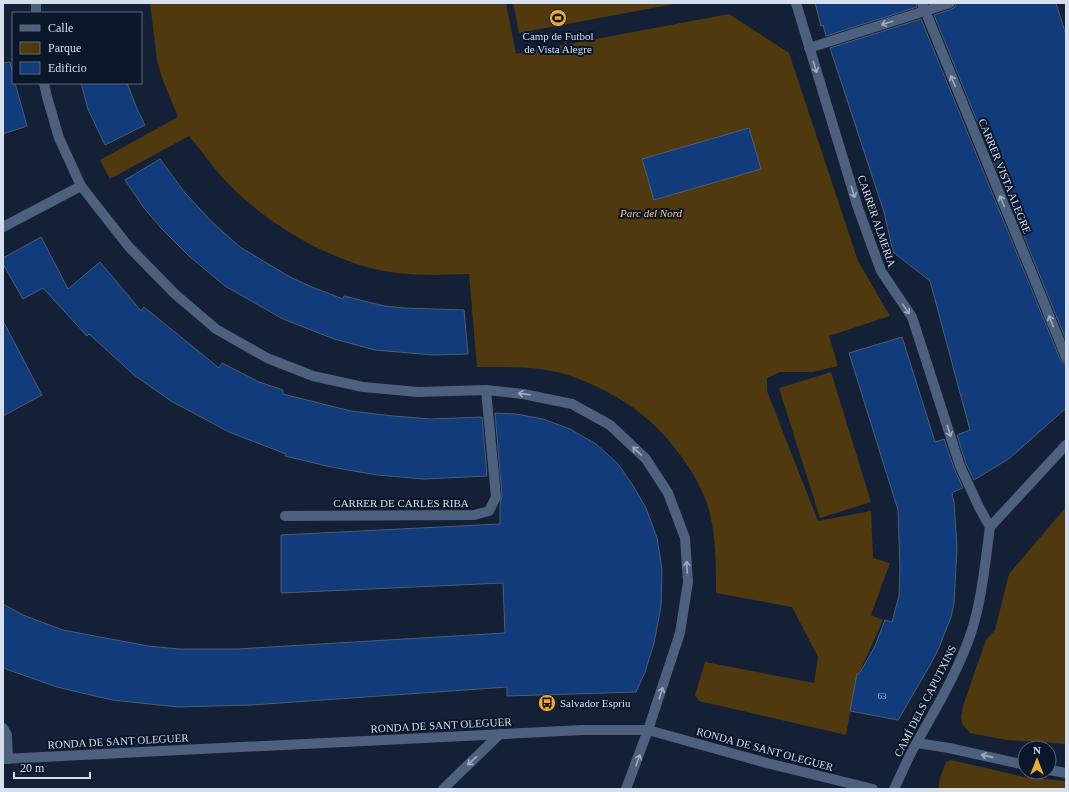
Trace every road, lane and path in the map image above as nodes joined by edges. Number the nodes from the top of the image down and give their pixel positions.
1 (796, 3) edge
2 (950, 3) edge
3 (923, 7) edge
4 (809, 48) junction
5 (44, 84) edge
6 (81, 186) junction
7 (3, 227) edge
8 (1066, 357) edge
9 (486, 390) junction
10 (1066, 445) edge
11 (285, 516) dead end
12 (990, 527) junction
13 (3, 728) edge
14 (648, 730) junction
15 (500, 734) junction
16 (916, 743) junction
17 (6, 759) edge
18 (1017, 763) edge
19 (442, 789) edge
20 (626, 789) edge
21 (873, 789) edge
22 (894, 789) edge

1 - 4 street, CARRER ALMERIA
2 - 3 street
3 -> 4 street
8 -> 3 street, CARRER VISTA ALEGRE
4 -> 12 street, CARRER ALMERIA
5 - 6 street
6 - 7 street
6 - 9 street
9 - 11 street, CARRER DE CARLES RIBA
14 -> 9 street
10 - 12 street
12 - 16 street, CAMÍ DELS CAPUTXINS
13 - 17 street
14 - 15 street, RONDA DE SANT OLEGUER
20 -> 14 street
14 - 21 street, RONDA DE SANT OLEGUER
15 - 17 street, RONDA DE SANT OLEGUER
15 -> 19 street
18 -> 16 street
16 - 22 street, CAMÍ DELS CAPUTXINS

